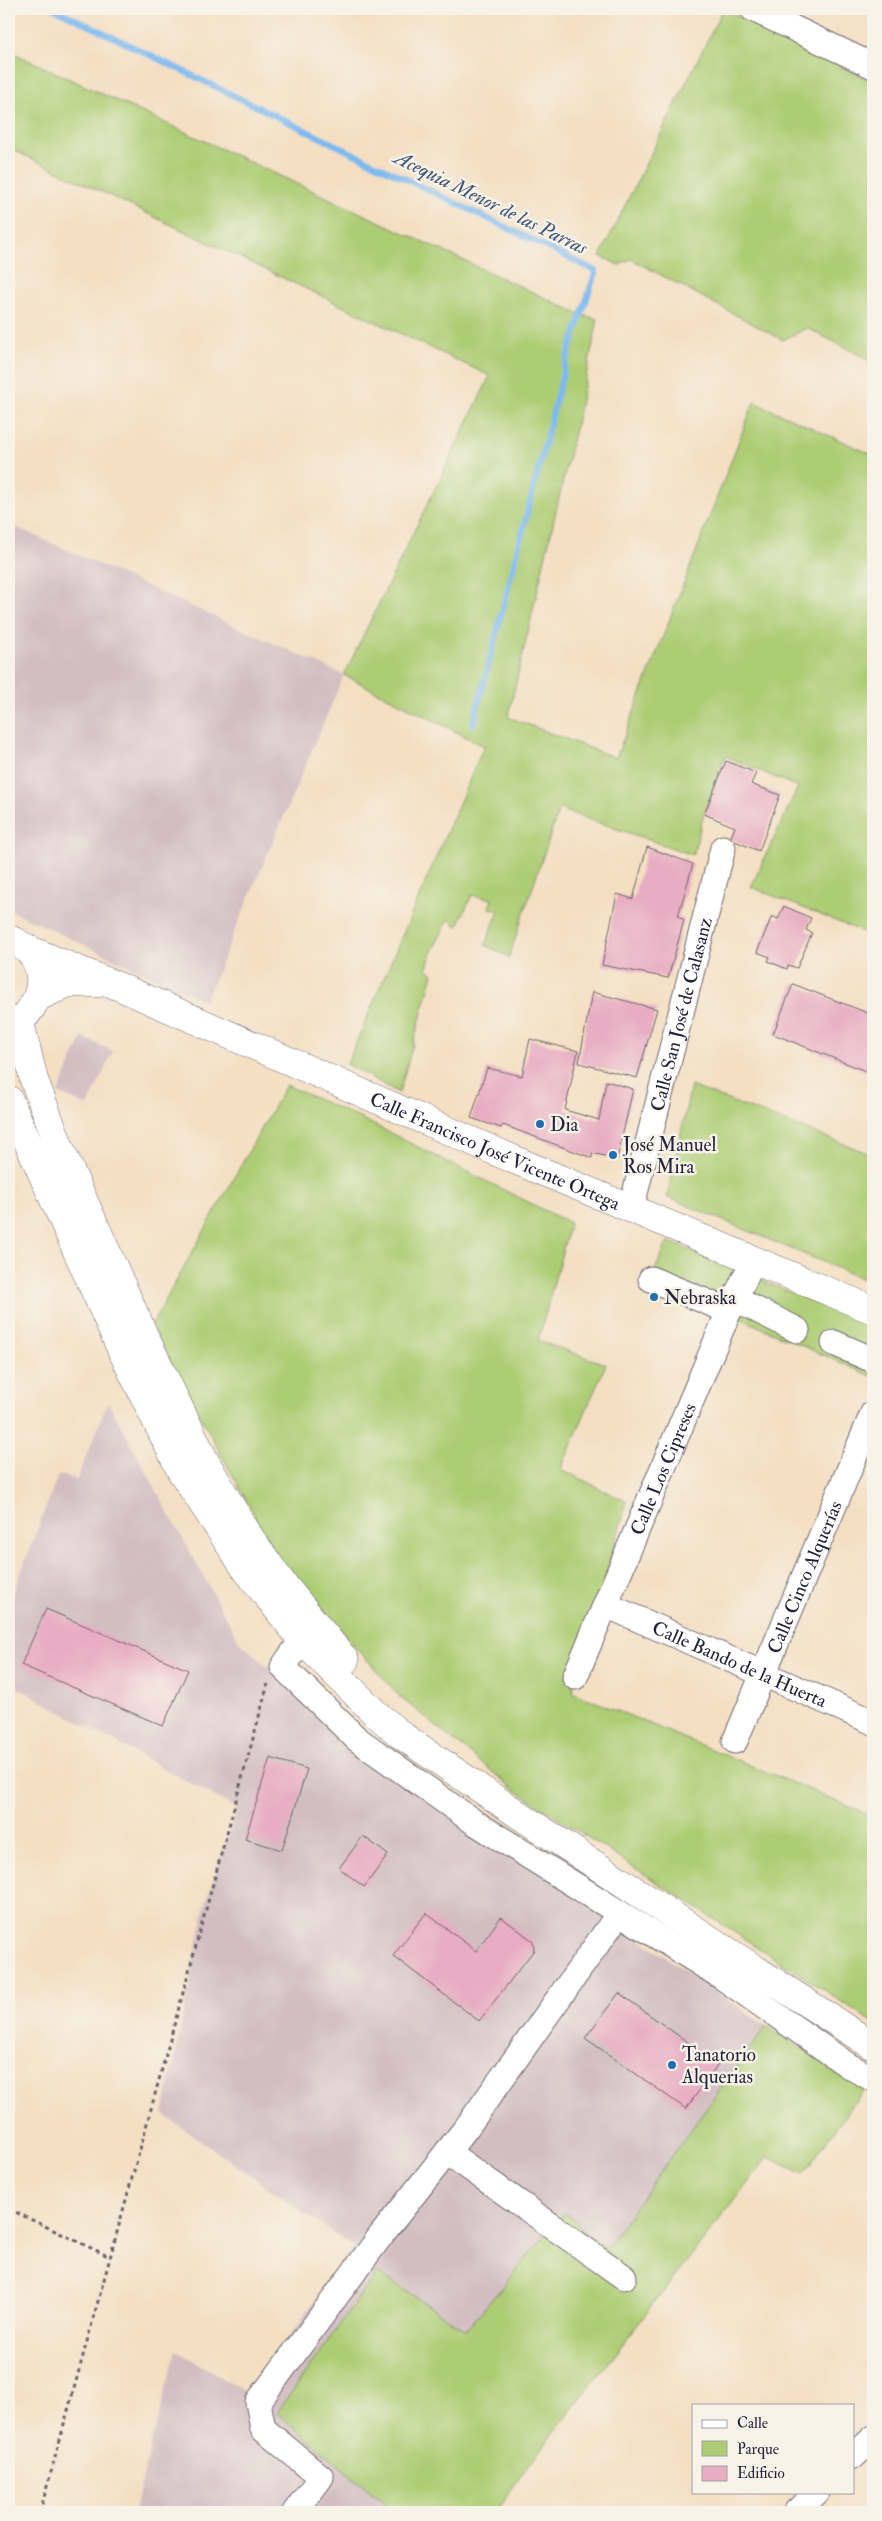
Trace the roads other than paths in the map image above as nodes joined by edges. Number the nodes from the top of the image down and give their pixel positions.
1 (752, 9) edge
2 (873, 66) edge
3 (723, 848) dead end
4 (17, 944) edge
5 (120, 987) junction
6 (38, 997) junction
7 (14, 1025) edge
8 (9, 1100) edge
9 (631, 1209) junction
10 (753, 1261) junction
11 (651, 1279) dead end
12 (732, 1305) junction
13 (873, 1310) edge
14 (797, 1330) dead end
15 (834, 1343) dead end
16 (873, 1360) edge
17 (873, 1413) edge
18 (606, 1605) junction
19 (302, 1640) junction
20 (763, 1674) junction
21 (575, 1677) dead end
22 (873, 1722) edge
23 (734, 1741) dead end
24 (466, 1779) junction
25 (618, 1915) junction
26 (873, 2046) edge
27 (873, 2080) edge
28 (447, 2152) junction
29 (624, 2277) dead end
30 (873, 2438) edge
31 (854, 2456) edge
32 (815, 2494) edge
33 (295, 2512) edge
34 (796, 2512) edge

1 - 2 street
3 - 9 street, Calle San José de Calasanz
4 - 5 main road
4 - 6 main road
5 - 6 main road
5 - 9 main road, Calle Francisco José Vicente Ortega
6 - 7 main road
7 - 24 main road
8 - 19 main road
9 - 10 main road, Calle Francisco José Vicente Ortega
10 - 12 street, Calle Los Cipreses
10 - 13 main road, Calle Francisco José Vicente Ortega
11 - 12 street
12 - 14 street
12 - 18 street, Calle Los Cipreses
15 - 16 street
17 - 20 street, Calle Cinco Alquerías
18 - 20 street, Calle Bando de la Huerta
18 - 21 street, Calle Los Cipreses
19 - 24 main road
19 - 25 street
20 - 22 street, Calle Bando de la Huerta
20 - 23 street, Calle Cinco Alquerías
24 - 26 main road
25 - 27 street
25 - 28 street
28 - 29 street
28 - 33 street
30 - 31 street
32 - 34 street

